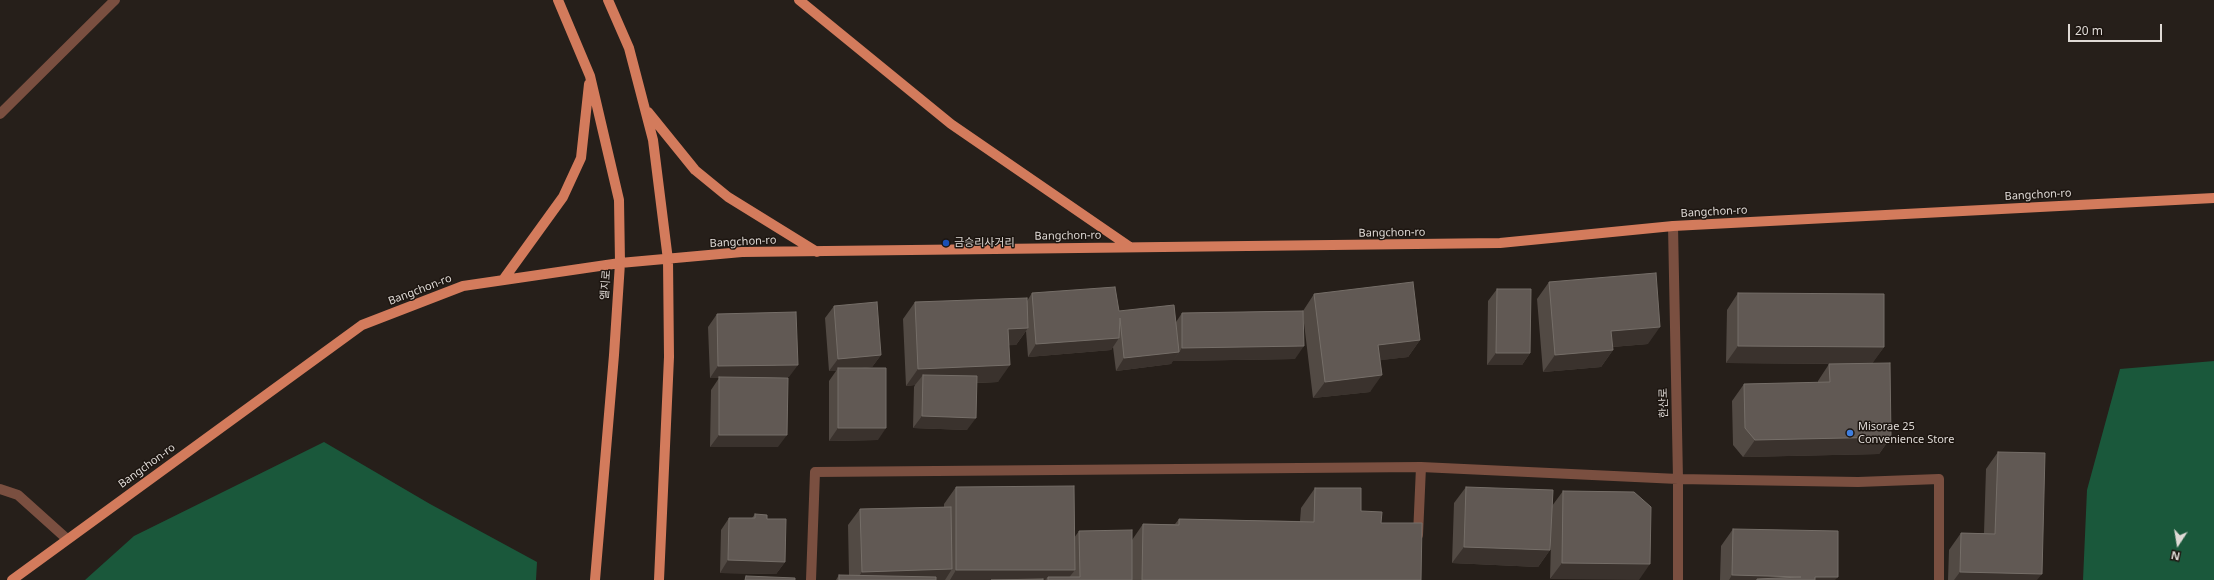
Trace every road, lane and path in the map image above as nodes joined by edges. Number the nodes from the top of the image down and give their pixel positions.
1 (115, 0) edge
2 (558, 0) edge
3 (608, 0) edge
4 (799, 0) edge
5 (590, 76) junction
6 (645, 109) junction
7 (0, 114) edge
8 (2214, 198) edge
9 (1673, 226) junction
10 (1130, 247) junction
11 (817, 252) junction
12 (668, 260) junction
13 (620, 263) junction
14 (503, 280) junction
15 (1421, 467) junction
16 (1678, 479) junction
17 (0, 489) edge
18 (67, 539) junction
19 (1417, 542) edge
20 (12, 580) edge
21 (595, 580) edge
22 (659, 580) edge
23 (812, 580) edge
24 (1678, 580) edge
25 (1939, 580) edge

1 - 7 street
2 - 5 main road, 엘지로
3 - 6 main road
4 - 10 main road
5 - 13 main road, 엘지로
5 - 14 main road
6 - 11 main road
6 - 12 main road
8 - 9 main road, Bangchon-ro
9 - 10 main road, Bangchon-ro
9 - 16 street, 한산로
10 - 11 main road, Bangchon-ro
11 - 12 main road, Bangchon-ro
12 - 13 main road, Bangchon-ro
12 - 22 main road
13 - 14 main road, Bangchon-ro
13 - 21 main road, 엘지로
14 - 18 main road, Bangchon-ro
15 - 16 street
15 - 19 street
15 - 23 street
16 - 24 street, 한산로
16 - 25 street
17 - 18 street
18 - 20 main road, Bangchon-ro

